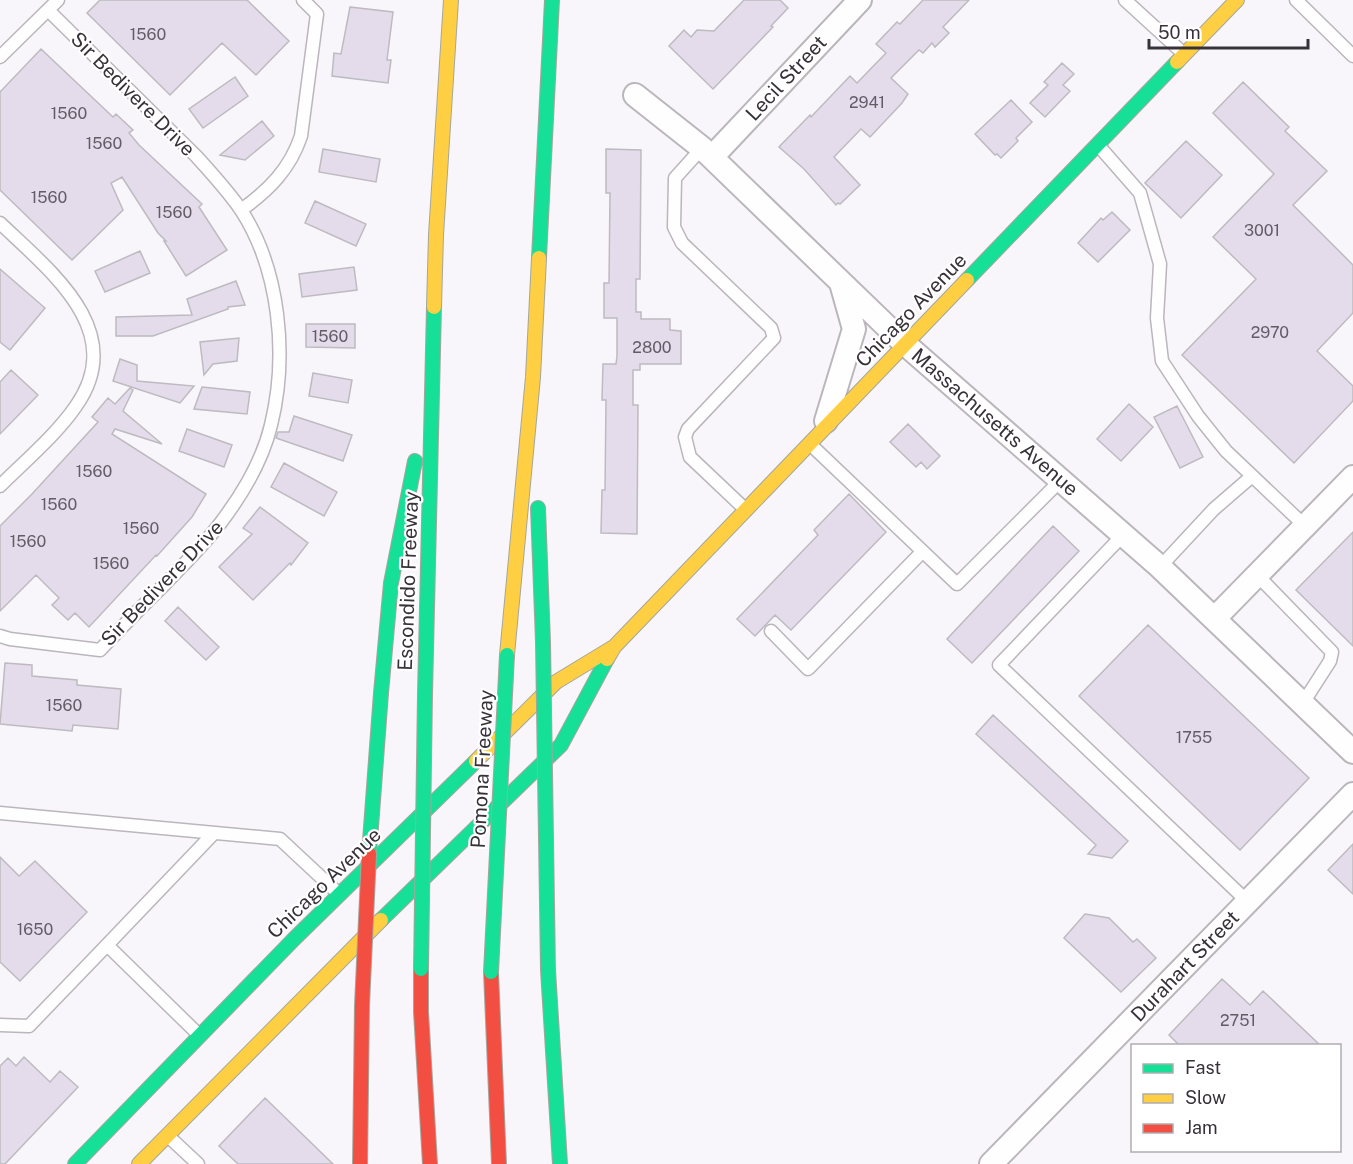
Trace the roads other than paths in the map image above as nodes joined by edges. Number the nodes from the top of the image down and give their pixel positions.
1 (58, 0) edge
2 (303, 0) edge
3 (452, 0) edge
4 (552, 0) edge
5 (860, 0) edge
6 (1125, 0) edge
7 (1237, 0) edge
8 (1296, 0) edge
9 (48, 10) junction
10 (1185, 54) junction
11 (1353, 56) edge
12 (0, 57) edge
13 (634, 95) dead end
14 (1098, 144) junction
15 (707, 152) junction
16 (241, 210) junction
17 (0, 223) edge
18 (840, 281) junction
19 (905, 344) junction
20 (433, 368) junction
21 (533, 377) junction
22 (816, 436) junction
23 (1251, 477) junction
24 (1353, 477) edge
25 (1060, 480) junction
26 (0, 486) edge
27 (746, 510) junction
28 (1305, 526) junction
29 (1123, 535) junction
30 (922, 552) junction
31 (1160, 567) junction
32 (1257, 575) junction
33 (1215, 618) junction
34 (771, 631) dead end
35 (0, 636) edge
36 (614, 647) junction
37 (1303, 702) junction
38 (1353, 752) edge
39 (1353, 794) edge
40 (0, 813) edge
41 (214, 833) junction
42 (340, 896) junction
43 (1248, 902) junction
44 (107, 945) junction
45 (0, 1025) edge
46 (200, 1035) junction
47 (167, 1135) junction
48 (75, 1164) edge
49 (139, 1164) edge
50 (198, 1164) edge
51 (360, 1164) edge
52 (430, 1164) edge
53 (499, 1164) edge
54 (560, 1164) edge
55 (991, 1164) edge

1 - 9 lane
2 - 16 lane
3 - 20 main road, Escondido Freeway
4 - 21 main road
5 - 15 street, Lecil Street
6 - 10 lane
7 - 10 main road, Chicago Avenue
8 - 11 lane
9 - 12 lane
9 - 16 lane, Sir Bedivere Drive
10 - 14 main road, Chicago Avenue
13 - 15 street, Massachusetts Avenue
14 - 19 main road, Chicago Avenue
14 - 23 lane
15 - 18 street, Massachusetts Avenue
15 - 27 lane
16 - 35 lane, Sir Bedivere Drive
17 - 26 lane
18 - 19 street, Massachusetts Avenue
18 - 22 street
19 - 22 main road, Chicago Avenue
19 - 25 street, Massachusetts Avenue
20 - 51 main road, bridge
20 - 52 main road, Escondido Freeway, bridge
21 - 53 main road, Pomona Freeway, bridge
21 - 54 main road, bridge
22 - 27 main road, Chicago Avenue
22 - 30 lane
23 - 28 lane
23 - 31 lane
24 - 28 street
25 - 29 street, Massachusetts Avenue
25 - 30 lane
27 - 36 main road, Chicago Avenue
28 - 32 street
29 - 31 street, Massachusetts Avenue
29 - 43 lane
30 - 34 lane
31 - 33 street, Massachusetts Avenue
32 - 33 street
32 - 37 lane
33 - 37 street, Massachusetts Avenue
36 - 42 main road, Chicago Avenue
36 - 47 main road, Chicago Avenue
37 - 38 street, Massachusetts Avenue
39 - 43 street, Durahart Street
40 - 41 lane
41 - 42 lane
41 - 44 lane
42 - 46 main road, Chicago Avenue
43 - 55 street, Durahart Street
44 - 45 lane
44 - 46 lane
46 - 48 main road, Chicago Avenue
47 - 49 main road, Chicago Avenue
47 - 50 lane

